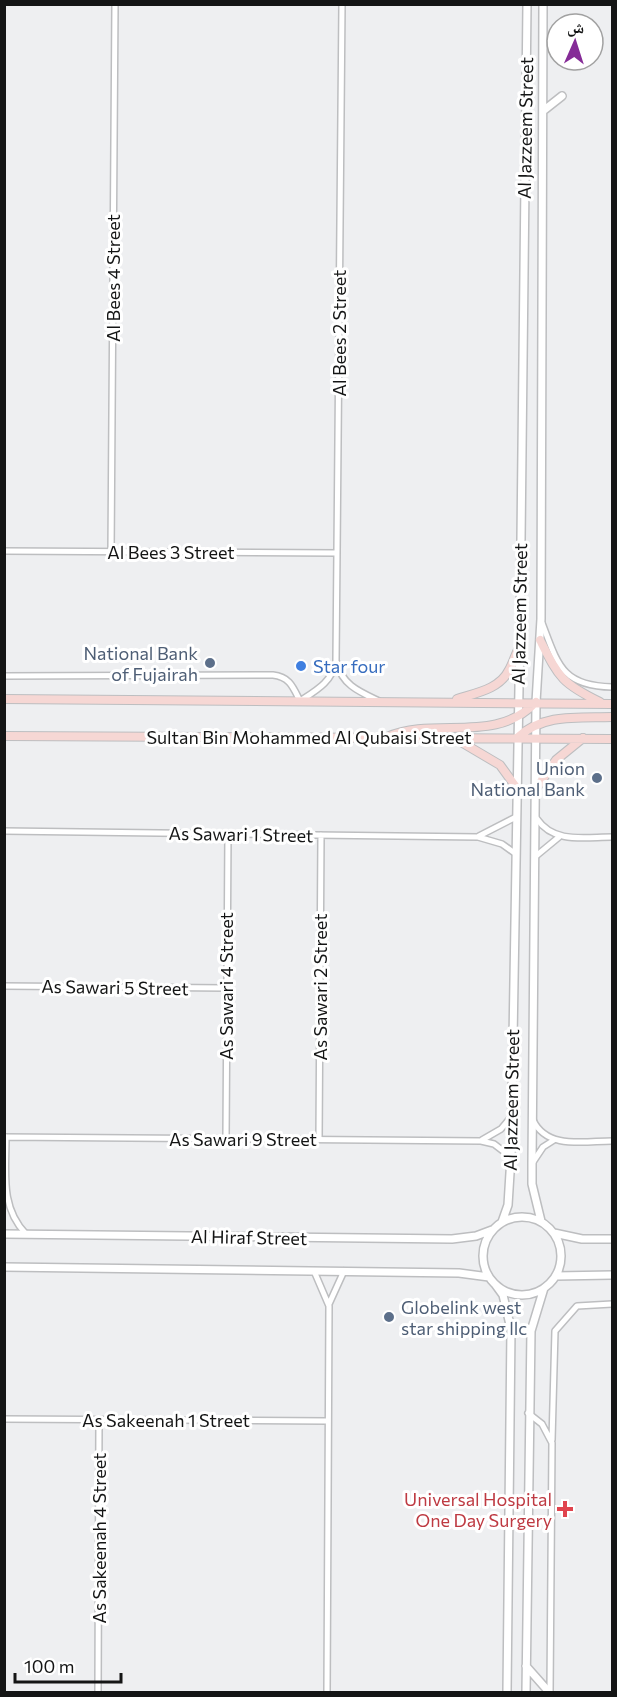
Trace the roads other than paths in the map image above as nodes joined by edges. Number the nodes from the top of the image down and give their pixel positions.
1 (115, 4) edge
2 (342, 4) edge
3 (527, 4) edge
4 (543, 4) edge
5 (562, 96) dead end
6 (543, 111) junction
7 (4, 551) edge
8 (111, 552) junction
9 (337, 553) junction
10 (541, 619) junction
11 (540, 640) junction
12 (519, 648) junction
13 (336, 661) junction
14 (4, 676) edge
15 (612, 687) edge
16 (4, 699) edge
17 (300, 701) junction
18 (379, 701) junction
19 (447, 702) junction
20 (517, 702) junction
21 (536, 702) junction
22 (608, 704) edge
23 (612, 717) edge
24 (517, 718) junction
25 (536, 724) junction
26 (536, 737) junction
27 (6, 738) edge
28 (384, 738) junction
29 (455, 738) junction
30 (517, 738) junction
31 (583, 738) junction
32 (612, 739) edge
33 (516, 787) junction
34 (536, 789) junction
35 (516, 818) junction
36 (537, 819) junction
37 (4, 831) edge
38 (228, 833) junction
39 (321, 835) junction
40 (478, 837) junction
41 (559, 837) junction
42 (612, 837) edge
43 (516, 854) junction
44 (536, 856) junction
45 (4, 986) edge
46 (226, 988) junction
47 (511, 1118) junction
48 (533, 1120) junction
49 (5, 1137) edge
50 (226, 1139) junction
51 (319, 1139) junction
52 (554, 1140) junction
53 (481, 1141) junction
54 (612, 1141) edge
55 (511, 1157) junction
56 (532, 1163) junction
57 (6, 1208) edge
58 (541, 1221) junction
59 (502, 1222) junction
60 (492, 1230) junction
61 (554, 1233) junction
62 (4, 1234) edge
63 (27, 1235) junction
64 (612, 1239) edge
65 (4, 1267) edge
66 (314, 1271) junction
67 (344, 1271) junction
68 (612, 1275) edge
69 (556, 1276) junction
70 (489, 1277) junction
71 (495, 1284) junction
72 (544, 1288) junction
73 (612, 1304) edge
74 (328, 1306) junction
75 (528, 1413) junction
76 (4, 1419) edge
77 (553, 1419) junction
78 (99, 1420) junction
79 (537, 1420) junction
80 (327, 1421) junction
81 (552, 1443) junction
82 (526, 1666) junction
83 (98, 1692) edge
84 (327, 1692) edge
85 (507, 1692) edge
86 (526, 1692) edge
87 (550, 1692) edge

1 - 8 street, Al Bees 4 Street
2 - 9 street, Al Bees 2 Street
3 - 12 street, Al Jazzeem Street
4 - 6 street, Al Jazzeem Street
5 - 6 street
6 - 10 street, Al Jazzeem Street
7 - 8 street, Al Bees 3 Street
8 - 9 street, Al Bees 3 Street
9 - 13 street, Al Bees 2 Street
10 - 11 street, Al Jazzeem Street
10 - 15 street
11 - 21 street, Al Jazzeem Street
11 - 22 main road
12 - 19 main road
12 - 20 street, Al Jazzeem Street
13 - 17 street
13 - 18 street
14 - 17 street
16 - 17 main road, Sultan Bin Mohammed Al Qubaisi Street
17 - 18 main road, Sultan Bin Mohammed Al Qubaisi Street
18 - 19 main road, Sultan Bin Mohammed Al Qubaisi Street
19 - 20 main road, Sultan Bin Mohammed Al Qubaisi Street
20 - 21 main road, Sultan Bin Mohammed Al Qubaisi Street
20 - 24 street, Al Jazzeem Street
21 - 22 main road, Sultan Bin Mohammed Al Qubaisi Street
21 - 24 main road
21 - 25 street, Al Jazzeem Street
23 - 25 main road
24 - 28 main road
24 - 30 street, Al Jazzeem Street
25 - 26 street, Al Jazzeem Street
25 - 30 main road
26 - 30 main road, Sultan Bin Mohammed Al Qubaisi Street
26 - 31 main road, Sultan Bin Mohammed Al Qubaisi Street
26 - 34 street, Al Jazzeem Street
27 - 28 main road, Sultan Bin Mohammed Al Qubaisi Street
28 - 29 main road, Sultan Bin Mohammed Al Qubaisi Street
29 - 30 main road, Sultan Bin Mohammed Al Qubaisi Street
29 - 33 main road
30 - 33 street, Al Jazzeem Street
31 - 32 main road, Sultan Bin Mohammed Al Qubaisi Street
31 - 34 main road
33 - 35 street, Al Jazzeem Street
34 - 36 street, Al Jazzeem Street
35 - 40 street, As Sawari 1 Street
35 - 43 street, Al Jazzeem Street
36 - 41 street
36 - 44 street, Al Jazzeem Street
37 - 38 street, As Sawari 1 Street
38 - 39 street, As Sawari 1 Street
38 - 46 street, As Sawari 4 Street
39 - 40 street, As Sawari 1 Street
39 - 51 street, As Sawari 2 Street
40 - 43 street, As Sawari 1 Street
41 - 42 street
41 - 44 street
43 - 47 street, Al Jazzeem Street
44 - 48 street, Al Jazzeem Street
45 - 46 street, As Sawari 5 Street
46 - 50 street, As Sawari 4 Street
47 - 53 street
47 - 55 street, Al Jazzeem Street
48 - 52 street
48 - 56 street, Al Jazzeem Street
49 - 50 street, As Sawari 9 Street
49 - 57 street
50 - 51 street, As Sawari 9 Street
51 - 53 street, As Sawari 9 Street
52 - 54 street
52 - 56 street
53 - 55 street, As Sawari 9 Street
55 - 59 street, Al Jazzeem Street
56 - 58 street, Al Jazzeem Street
57 - 63 street
58 - 59 street
58 - 61 street
59 - 60 street
60 - 63 street, Al Hiraf Street
60 - 70 street
61 - 64 street
61 - 69 street
62 - 63 street, Al Hiraf Street
65 - 66 street, Al Hiraf Street
66 - 67 street, Al Hiraf Street
66 - 74 street
67 - 70 street, Al Hiraf Street
67 - 74 street
68 - 69 street
69 - 72 street
70 - 71 street
71 - 72 street
71 - 85 street
72 - 75 street
73 - 77 street
74 - 80 street
75 - 79 street
75 - 82 street
76 - 78 street, As Sakeenah 1 Street
77 - 79 street
77 - 81 street
78 - 80 street, As Sakeenah 1 Street
78 - 83 street, As Sakeenah 4 Street
79 - 81 street
80 - 84 street
81 - 87 street
82 - 86 street
82 - 87 street

